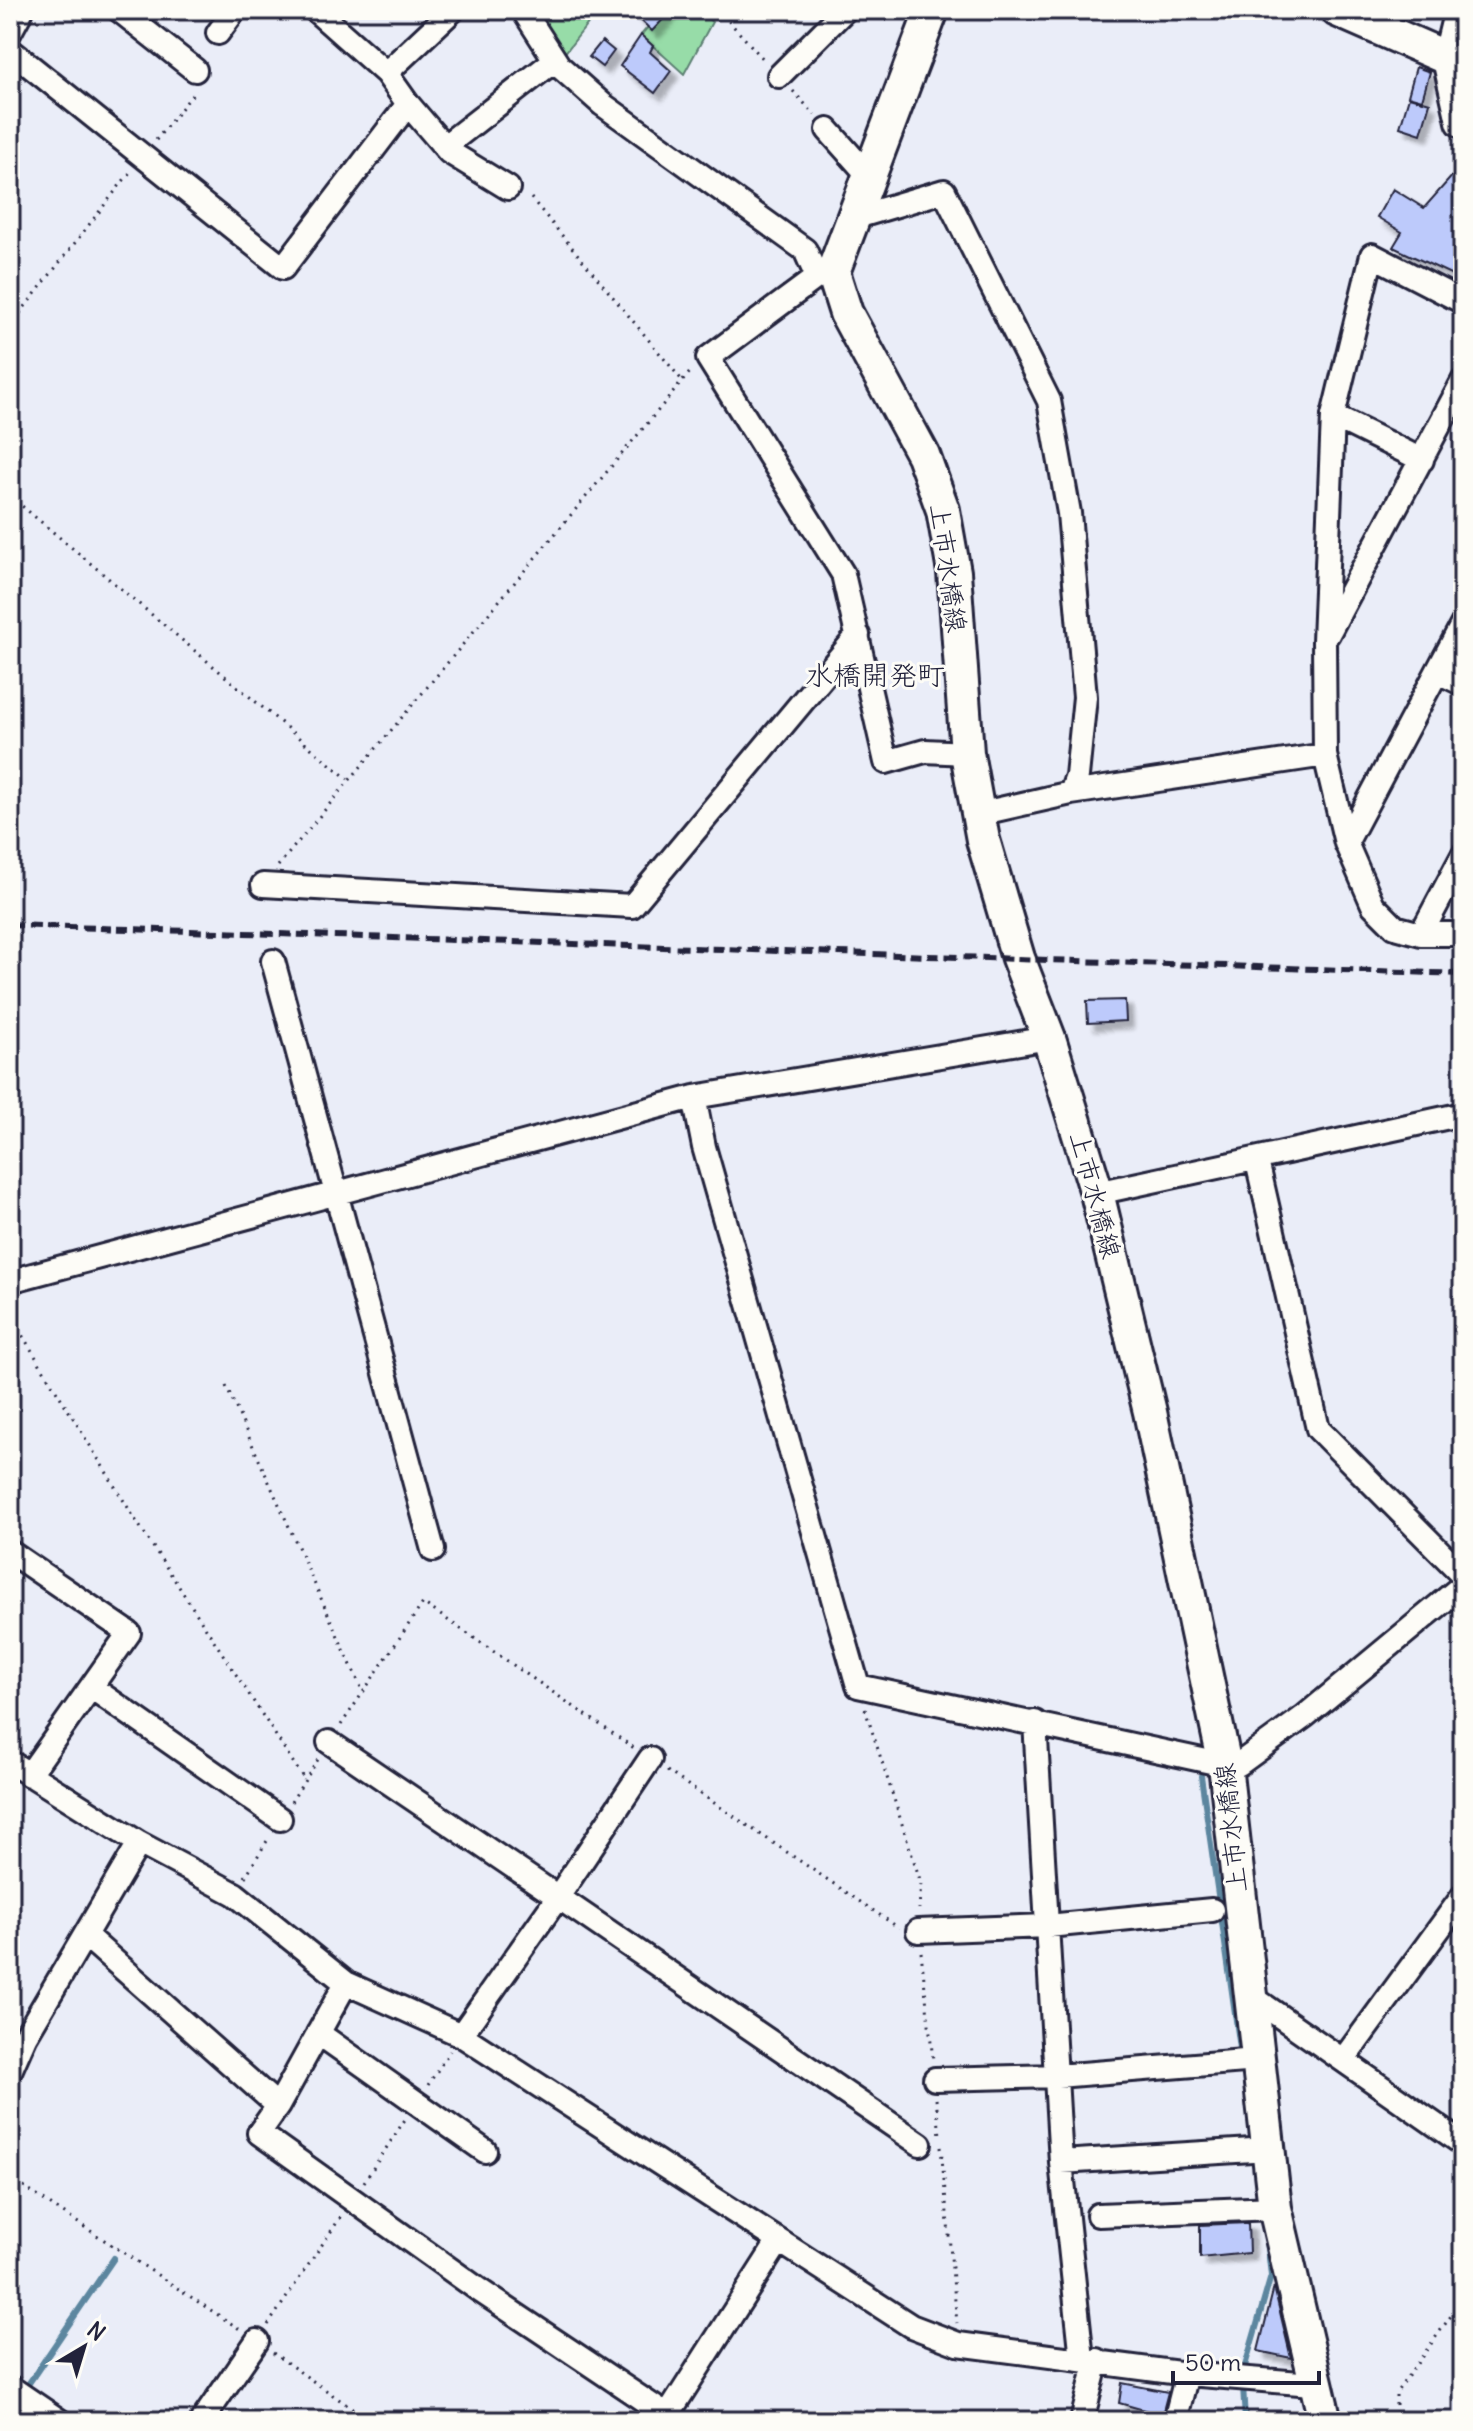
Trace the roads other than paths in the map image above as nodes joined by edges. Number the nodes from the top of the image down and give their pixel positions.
1 (22, 10) edge
2 (119, 10) edge
3 (235, 10) edge
4 (315, 10) edge
5 (453, 10) edge
6 (523, 10) edge
7 (845, 10) edge
8 (932, 10) edge
9 (1337, 10) edge
10 (1461, 10) edge
11 (10, 32) edge
12 (218, 33) dead end
13 (10, 50) edge
14 (1449, 59) junction
15 (555, 60) junction
16 (195, 70) road end
17 (386, 73) junction
18 (779, 76) dead end
19 (408, 104) junction
20 (1463, 121) edge
21 (828, 130) dead end
22 (445, 146) junction
23 (869, 176) junction
24 (508, 188) dead end
25 (853, 218) junction
26 (825, 274) junction
27 (1463, 302) edge
28 (1460, 393) edge
29 (1333, 416) junction
30 (1422, 460) junction
31 (1463, 623) edge
32 (858, 635) junction
33 (1324, 641) junction
34 (1438, 672) junction
35 (1463, 684) edge
36 (967, 753) junction
37 (1325, 755) junction
38 (1071, 793) junction
39 (978, 814) junction
40 (1346, 843) junction
41 (1463, 855) edge
42 (263, 885) road end
43 (1421, 934) junction
44 (1463, 934) edge
45 (273, 961) dead end
46 (1049, 1038) junction
47 (694, 1097) junction
48 (1463, 1114) edge
49 (1257, 1161) junction
50 (337, 1193) junction
51 (1097, 1193) junction
52 (10, 1281) edge
53 (433, 1550) dead end
54 (10, 1552) edge
55 (1463, 1575) edge
56 (1463, 1585) edge
57 (91, 1687) junction
58 (1035, 1722) junction
59 (329, 1742) road end
60 (650, 1759) dead end
61 (10, 1762) edge
62 (1225, 1765) junction
63 (29, 1775) junction
64 (280, 1819) dead end
65 (139, 1843) junction
66 (1463, 1896) edge
67 (558, 1897) junction
68 (1212, 1910) dead end
69 (1048, 1926) junction
70 (918, 1931) road end
71 (85, 1935) junction
72 (346, 1983) junction
73 (1248, 1994) junction
74 (318, 2033) junction
75 (461, 2035) junction
76 (1257, 2060) junction
77 (1343, 2060) junction
78 (10, 2071) edge
79 (1057, 2076) junction
80 (935, 2079) dead end
81 (278, 2106) junction
82 (920, 2144) dead end
83 (1463, 2144) edge
84 (1268, 2149) junction
85 (485, 2151) dead end
86 (1061, 2162) junction
87 (1275, 2208) junction
88 (1098, 2215) dead end
89 (779, 2241) junction
90 (257, 2341) road end
91 (1089, 2360) junction
92 (1187, 2374) junction
93 (1313, 2384) junction
94 (10, 2387) edge
95 (669, 2419) edge
96 (60, 2421) edge
97 (202, 2421) edge
98 (1082, 2421) edge
99 (1175, 2421) edge
100 (1325, 2421) edge

1 - 11 street
2 - 16 street
3 - 12 street
4 - 17 street
5 - 17 street
6 - 15 street
7 - 18 street
8 - 23 main road
9 - 14 main road
10 - 14 main road
13 - 19 street
14 - 20 main road
15 - 22 street
15 - 26 street
17 - 19 street
19 - 22 street
21 - 23 street
22 - 24 street
23 - 25 main road
25 - 26 main road
25 - 38 street
26 - 32 street
26 - 36 main road, 上市水橋線
27 - 29 street
28 - 30 street
29 - 30 street
29 - 33 street
30 - 33 street
31 - 34 street
32 - 36 street
32 - 42 street
33 - 37 street
34 - 35 street
34 - 40 street
36 - 39 main road, 上市水橋線
37 - 38 street
37 - 40 street
38 - 39 street
39 - 46 main road, 上市水橋線
40 - 43 street
41 - 43 street
43 - 44 street
45 - 50 street
46 - 47 street
46 - 51 main road, 上市水橋線
47 - 50 street
47 - 58 street
48 - 49 street
49 - 51 street
49 - 55 street
50 - 52 street
50 - 53 street
51 - 62 main road, 上市水橋線
54 - 57 street
56 - 62 street
57 - 63 street
57 - 64 street
58 - 62 street
58 - 69 street
59 - 67 street
60 - 67 street
61 - 63 street
62 - 73 main road, 上市水橋線
63 - 65 street
65 - 71 street
65 - 72 street
66 - 77 street
67 - 75 street
67 - 82 street
68 - 69 street
69 - 70 street
69 - 79 street
71 - 78 street
71 - 81 street
72 - 74 street
72 - 75 street
73 - 76 main road, 上市水橋線
73 - 77 street
74 - 81 street
74 - 85 street
75 - 89 street
76 - 79 street
76 - 84 main road, 上市水橋線
77 - 83 street
79 - 80 street
79 - 86 street
81 - 95 street
84 - 86 street
84 - 87 main road, 上市水橋線
86 - 91 street
87 - 88 street
87 - 93 main road, 上市水橋線
89 - 91 street
89 - 95 street
90 - 97 street
91 - 92 street
91 - 98 street
92 - 93 street
92 - 99 street
93 - 100 main road, 上市水橋線
94 - 96 street

